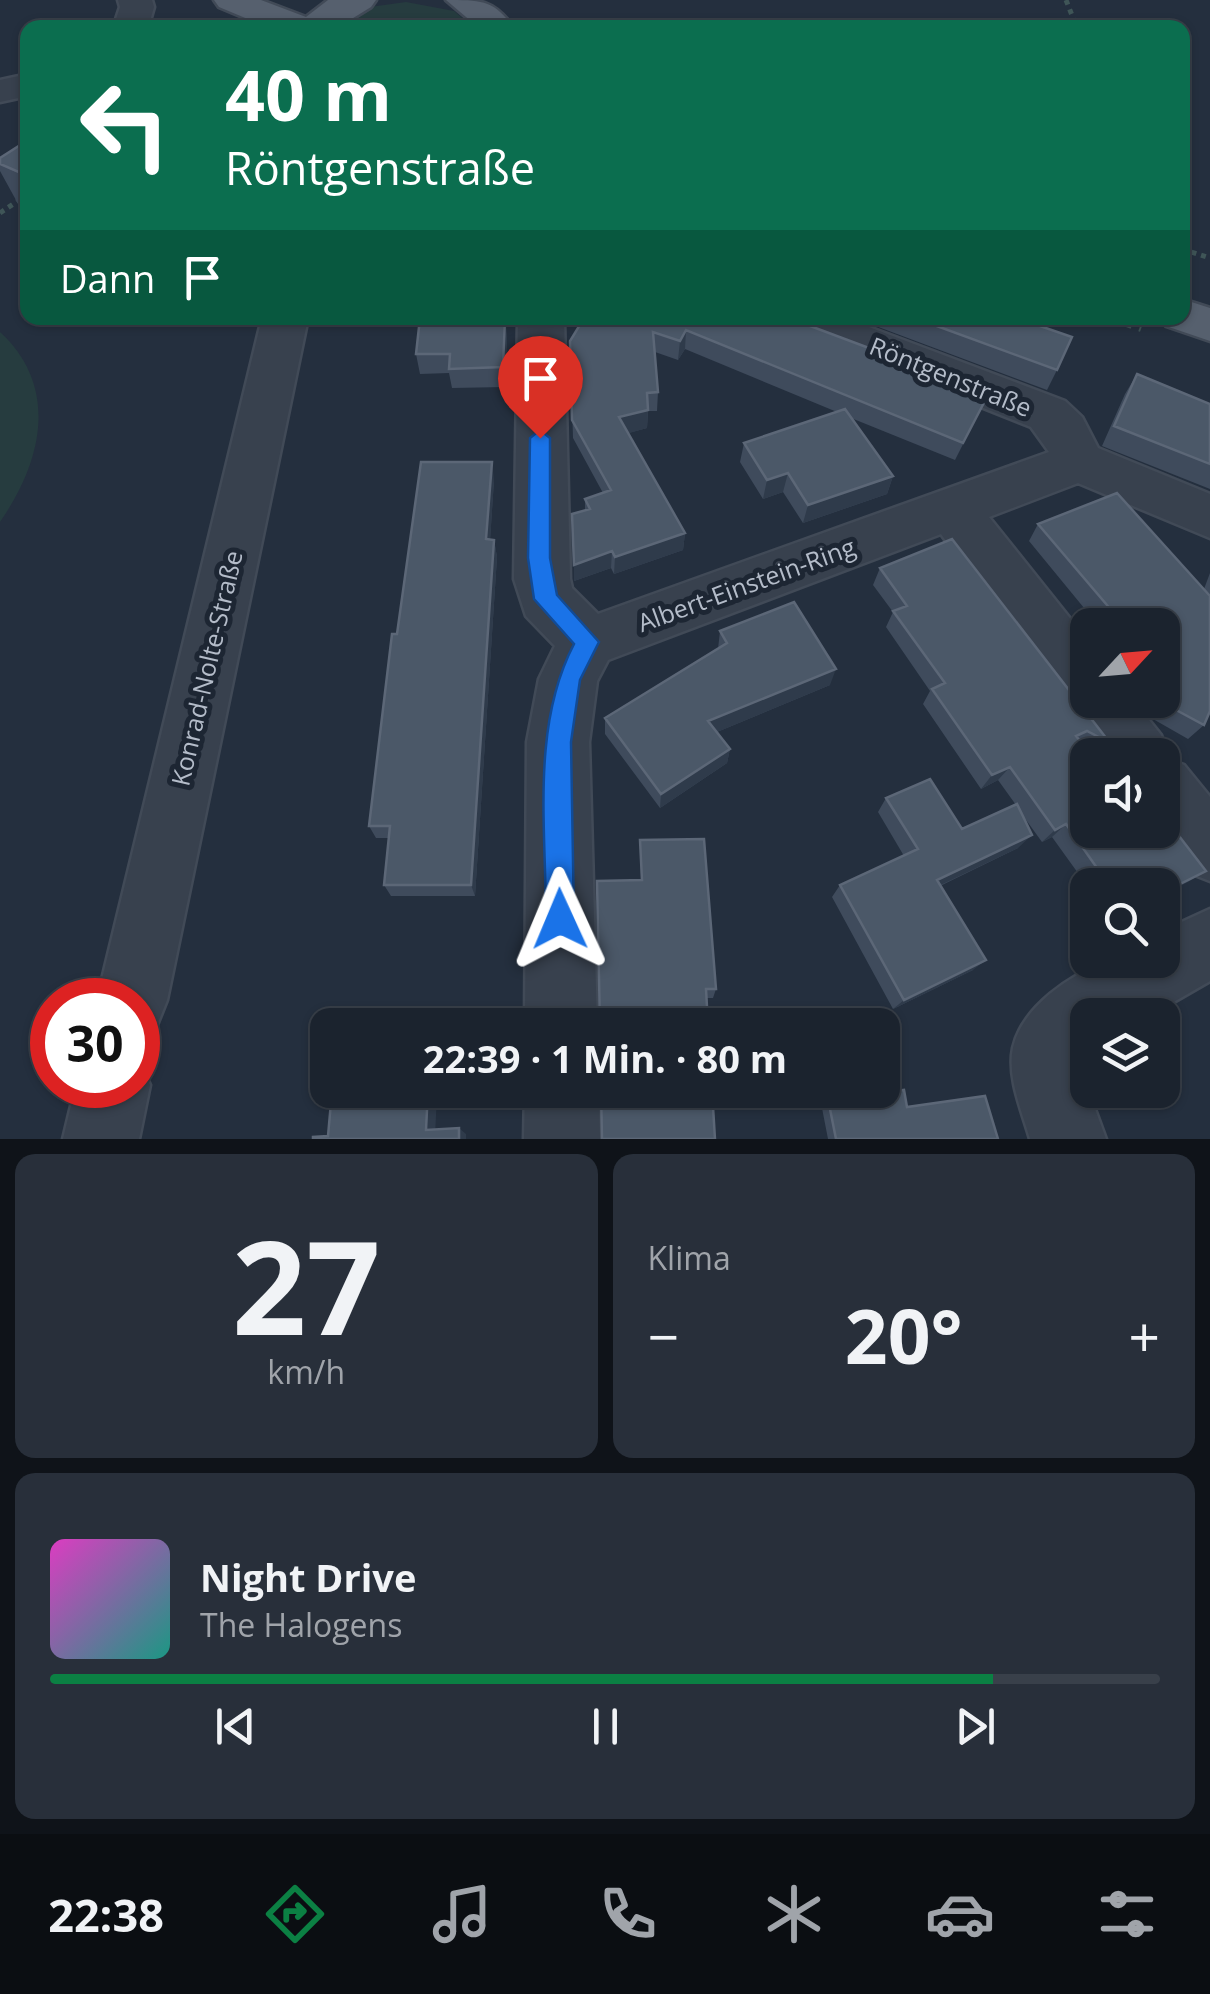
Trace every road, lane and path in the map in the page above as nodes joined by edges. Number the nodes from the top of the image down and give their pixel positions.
1 (231, 0) edge
2 (290, 0) edge
3 (462, 0) edge
4 (338, 11) edge
5 (282, 20) edge
6 (492, 20) edge
7 (285, 325) edge
8 (541, 325) edge
9 (819, 325) edge
10 (1079, 462) junction
11 (953, 510) junction
12 (1210, 517) edge
13 (588, 642) junction
14 (1070, 663) edge
15 (1111, 718) edge
16 (1126, 738) edge
17 (1180, 810) edge
18 (1210, 849) edge
19 (1210, 943) edge
20 (137, 978) edge
21 (561, 1008) edge
22 (108, 1108) edge
23 (562, 1108) edge
24 (101, 1139) edge
25 (562, 1139) edge
26 (1068, 1139) edge

1 - 5 main road
2 - 4 main road
3 - 6 main road
7 - 20 street, Konrad-Nolte-Straße
8 - 13 street
9 - 10 street, Röntgenstraße
10 - 11 street, Albert-Einstein-Ring
10 - 12 street
11 - 13 street, Albert-Einstein-Ring
11 - 14 street
13 - 21 street
15 - 16 street
17 - 18 street
19 - 26 street
22 - 24 street
23 - 25 street

